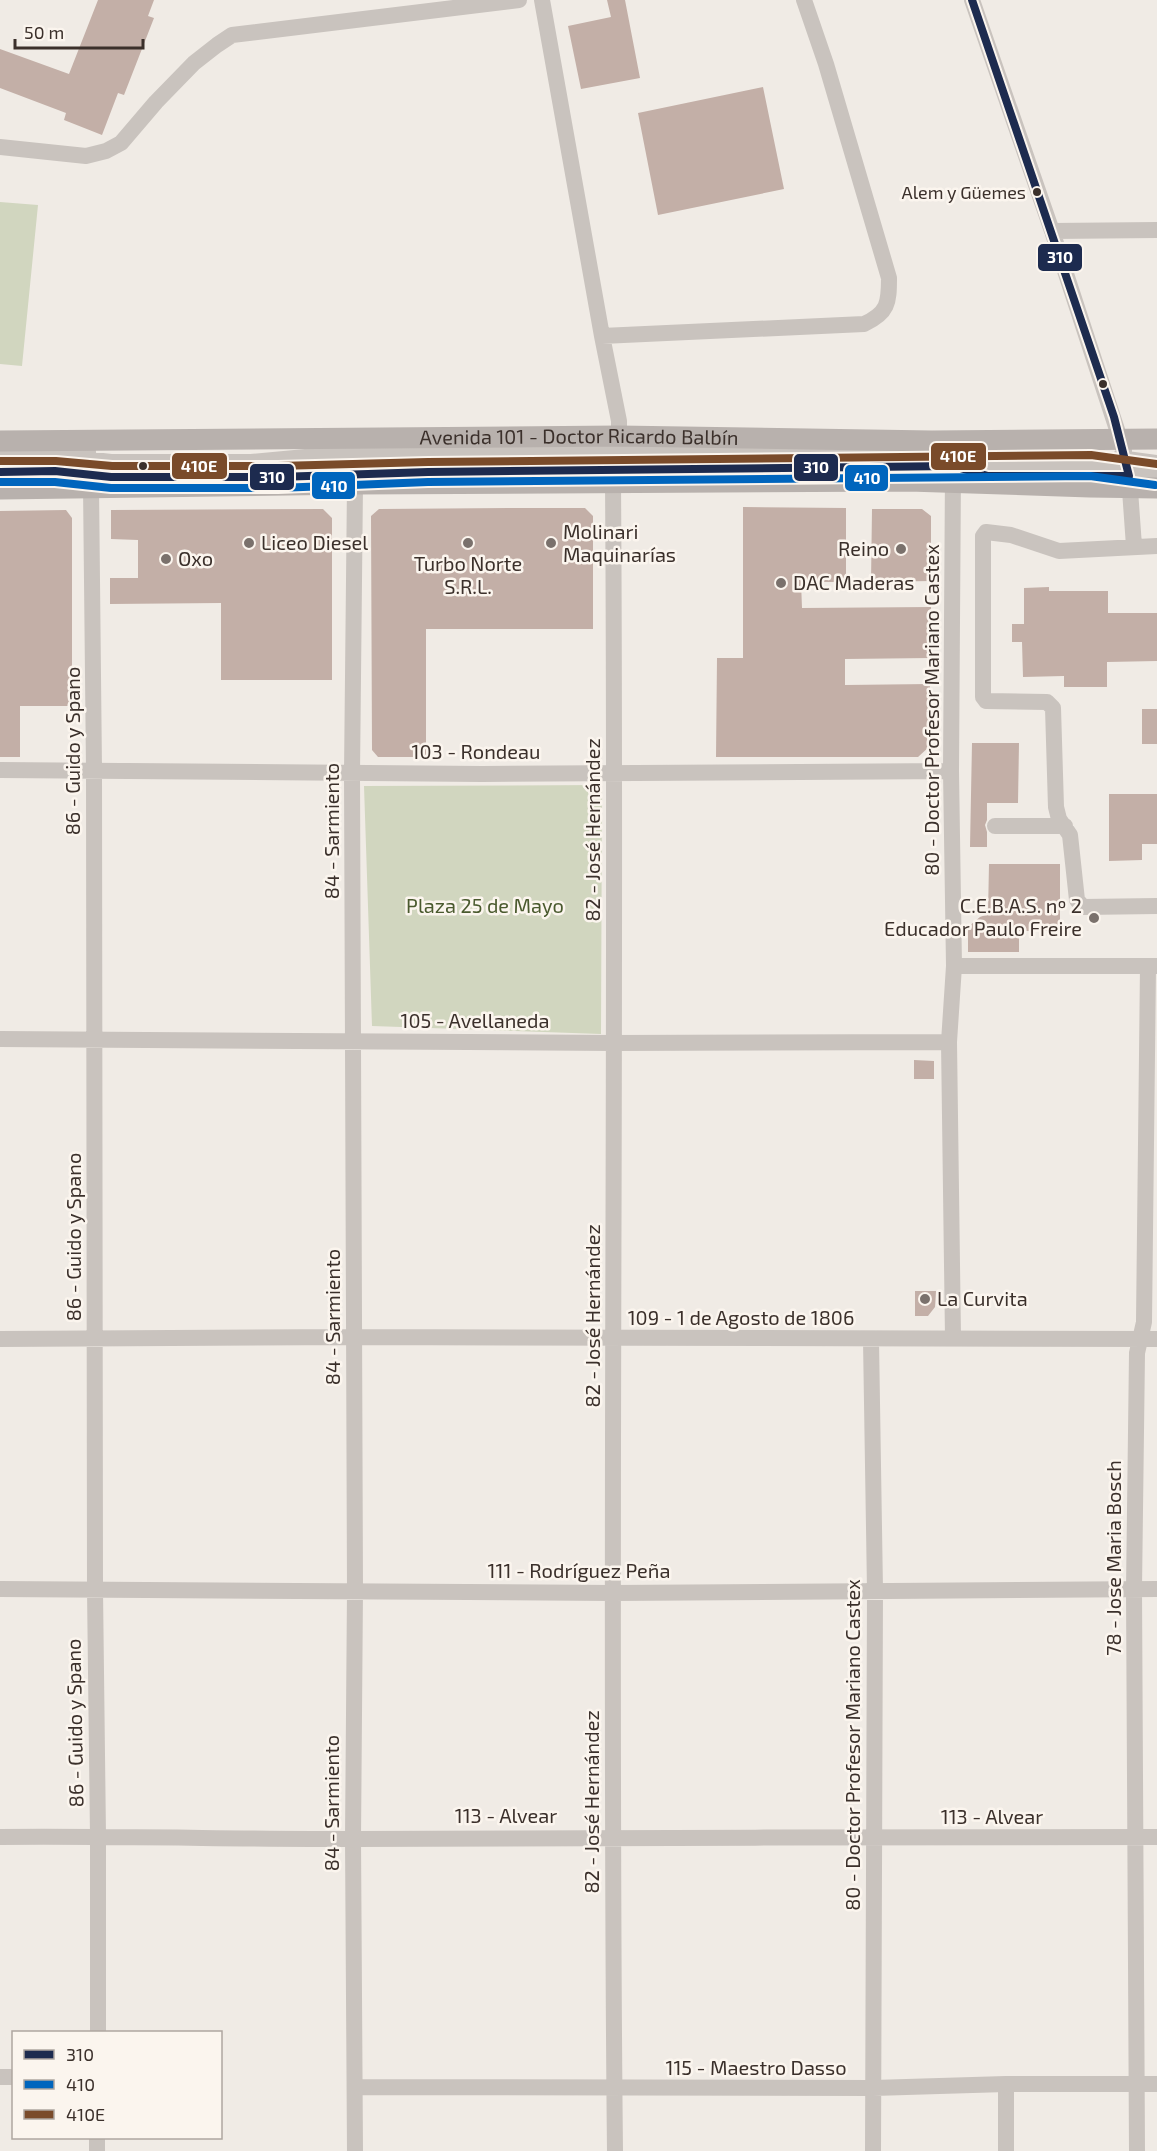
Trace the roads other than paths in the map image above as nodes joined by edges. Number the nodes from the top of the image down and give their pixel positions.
1 (519, 0) edge
2 (542, 0) edge
3 (804, 0) edge
4 (972, 0) edge
5 (0, 147) edge
6 (1157, 230) edge
7 (1052, 231) junction
8 (602, 336) junction
9 (619, 436) junction
10 (1121, 439) junction
11 (1157, 439) edge
12 (0, 441) edge
13 (0, 457) edge
14 (952, 461) junction
15 (1157, 463) edge
16 (89, 465) junction
17 (0, 472) edge
18 (1129, 473) junction
19 (1157, 475) edge
20 (613, 482) junction
21 (355, 484) junction
22 (1157, 488) edge
23 (0, 489) edge
24 (1134, 546) junction
25 (1157, 546) edge
26 (0, 770) edge
27 (94, 770) junction
28 (951, 771) junction
29 (615, 772) junction
30 (352, 774) junction
31 (996, 826) dead end
32 (1065, 826) junction
33 (1157, 906) edge
34 (954, 966) junction
35 (1153, 966) edge
36 (0, 1039) edge
37 (94, 1039) junction
38 (353, 1042) junction
39 (949, 1042) junction
40 (613, 1043) junction
41 (354, 1337) junction
42 (96, 1338) junction
43 (953, 1338) junction
44 (0, 1339) edge
45 (614, 1339) junction
46 (1148, 1339) edge
47 (871, 1340) junction
48 (0, 1589) edge
49 (1134, 1589) junction
50 (1157, 1589) edge
51 (94, 1590) junction
52 (355, 1590) junction
53 (875, 1590) junction
54 (613, 1593) junction
55 (98, 1836) junction
56 (0, 1837) edge
57 (613, 1837) junction
58 (1135, 1837) junction
59 (1157, 1837) edge
60 (353, 1839) junction
61 (874, 1839) junction
62 (98, 2031) edge
63 (1006, 2084) junction
64 (1136, 2084) junction
65 (1157, 2084) edge
66 (355, 2087) junction
67 (873, 2088) junction
68 (614, 2089) junction
69 (355, 2151) edge
70 (615, 2151) edge
71 (873, 2151) edge
72 (1006, 2151) edge
73 (1137, 2151) edge

1 - 5 street
2 - 8 street
3 - 8 street
4 - 7 street
6 - 7 street
7 - 10 street
8 - 9 street
9 - 14 main road, Avenida 101 - Doctor Ricardo Balbín
9 - 16 main road, Avenida 101 - Doctor Ricardo Balbín
10 - 11 main road, Avenida 101 - Doctor Ricardo Balbín
10 - 14 main road, Avenida 101 - Doctor Ricardo Balbín
10 - 18 street
12 - 16 main road, Avenida 101 - Doctor Ricardo Balbín
13 - 16 street
14 - 16 street
14 - 18 main road, Avenida 101 - Doctor Ricardo Balbín
14 - 18 street
14 - 20 main road, Avenida 101 - Doctor Ricardo Balbín
14 - 28 street, 80 - Doctor Profesor Mariano Castex
15 - 18 street
16 - 17 street
16 - 21 main road, Avenida 101 - Doctor Ricardo Balbín
16 - 23 main road, Avenida 101 - Doctor Ricardo Balbín
16 - 27 street, 86 - Guido y Spano
18 - 19 street
18 - 22 main road, Avenida 101 - Doctor Ricardo Balbín
18 - 24 street
20 - 21 main road, Avenida 101 - Doctor Ricardo Balbín
20 - 29 street, 82 - José Hernández
21 - 30 street, 84 - Sarmiento
24 - 25 street
24 - 32 street
26 - 27 street, 103 - Rondeau
27 - 30 street, 103 - Rondeau
27 - 37 street, 86 - Guido y Spano
28 - 29 street, 103 - Rondeau
28 - 34 street, 80 - Doctor Profesor Mariano Castex
29 - 30 street, 103 - Rondeau
29 - 40 street, 82 - José Hernández
30 - 38 street, 84 - Sarmiento
31 - 32 street
32 - 33 street
34 - 35 street
34 - 39 street, 80 - Doctor Profesor Mariano Castex
35 - 46 street, 78 - Jose Maria Bosch
36 - 37 street, 105 - Avellaneda
37 - 38 street, 105 - Avellaneda
37 - 42 street, 86 - Guido y Spano
38 - 40 street, 105 - Avellaneda
38 - 41 street, 84 - Sarmiento
39 - 40 street, 105 - Avellaneda
39 - 43 street, 80 - Doctor Profesor Mariano Castex
40 - 45 street, 82 - José Hernández
41 - 42 street, 109 - 1 de Agosto de 1806
41 - 45 street, 109 - 1 de Agosto de 1806
41 - 52 street, 84 - Sarmiento
42 - 44 street, 109 - 1 de Agosto de 1806
42 - 51 street, 86 - Guido y Spano
43 - 46 street, 109 - 1 de Agosto de 1806
43 - 47 street, 109 - 1 de Agosto de 1806
45 - 47 street, 109 - 1 de Agosto de 1806
45 - 54 street, 82 - José Hernández
46 - 49 street, 78 - Jose Maria Bosch
47 - 53 street, 80 - Doctor Profesor Mariano Castex
48 - 51 street, 111 - Rodríguez Peña
49 - 50 street, 111 - Rodríguez Peña
49 - 53 street, 111 - Rodríguez Peña
49 - 58 street, 78 - Jose Maria Bosch
51 - 52 street, 111 - Rodríguez Peña
51 - 55 street, 86 - Guido y Spano
52 - 54 street, 111 - Rodríguez Peña
52 - 60 street, 84 - Sarmiento
53 - 54 street, 111 - Rodríguez Peña
53 - 61 street, 80 - Doctor Profesor Mariano Castex
54 - 57 street, 82 - José Hernández
55 - 56 street, 113 - Alvear
55 - 60 street, 113 - Alvear
55 - 62 street, 86 - Guido y Spano
57 - 60 street, 113 - Alvear
57 - 61 street, 113 - Alvear
57 - 68 street, 82 - José Hernández
58 - 59 street, 113 - Alvear
58 - 61 street, 113 - Alvear
58 - 64 street, 78 - Jose Maria Bosch
60 - 66 street, 84 - Sarmiento
61 - 67 street, 80 - Doctor Profesor Mariano Castex
63 - 64 street, 115 - Maestro Dasso
63 - 67 street, 115 - Maestro Dasso
63 - 72 street
64 - 65 street, 115 - Maestro Dasso
64 - 73 street, 78 - Jose Maria Bosch
66 - 68 street, 115 - Maestro Dasso
66 - 69 street, 84 - Sarmiento
67 - 68 street, 115 - Maestro Dasso
67 - 71 street, 80 - Doctor Profesor Mariano Castex
68 - 70 street, 82 - José Hernández

